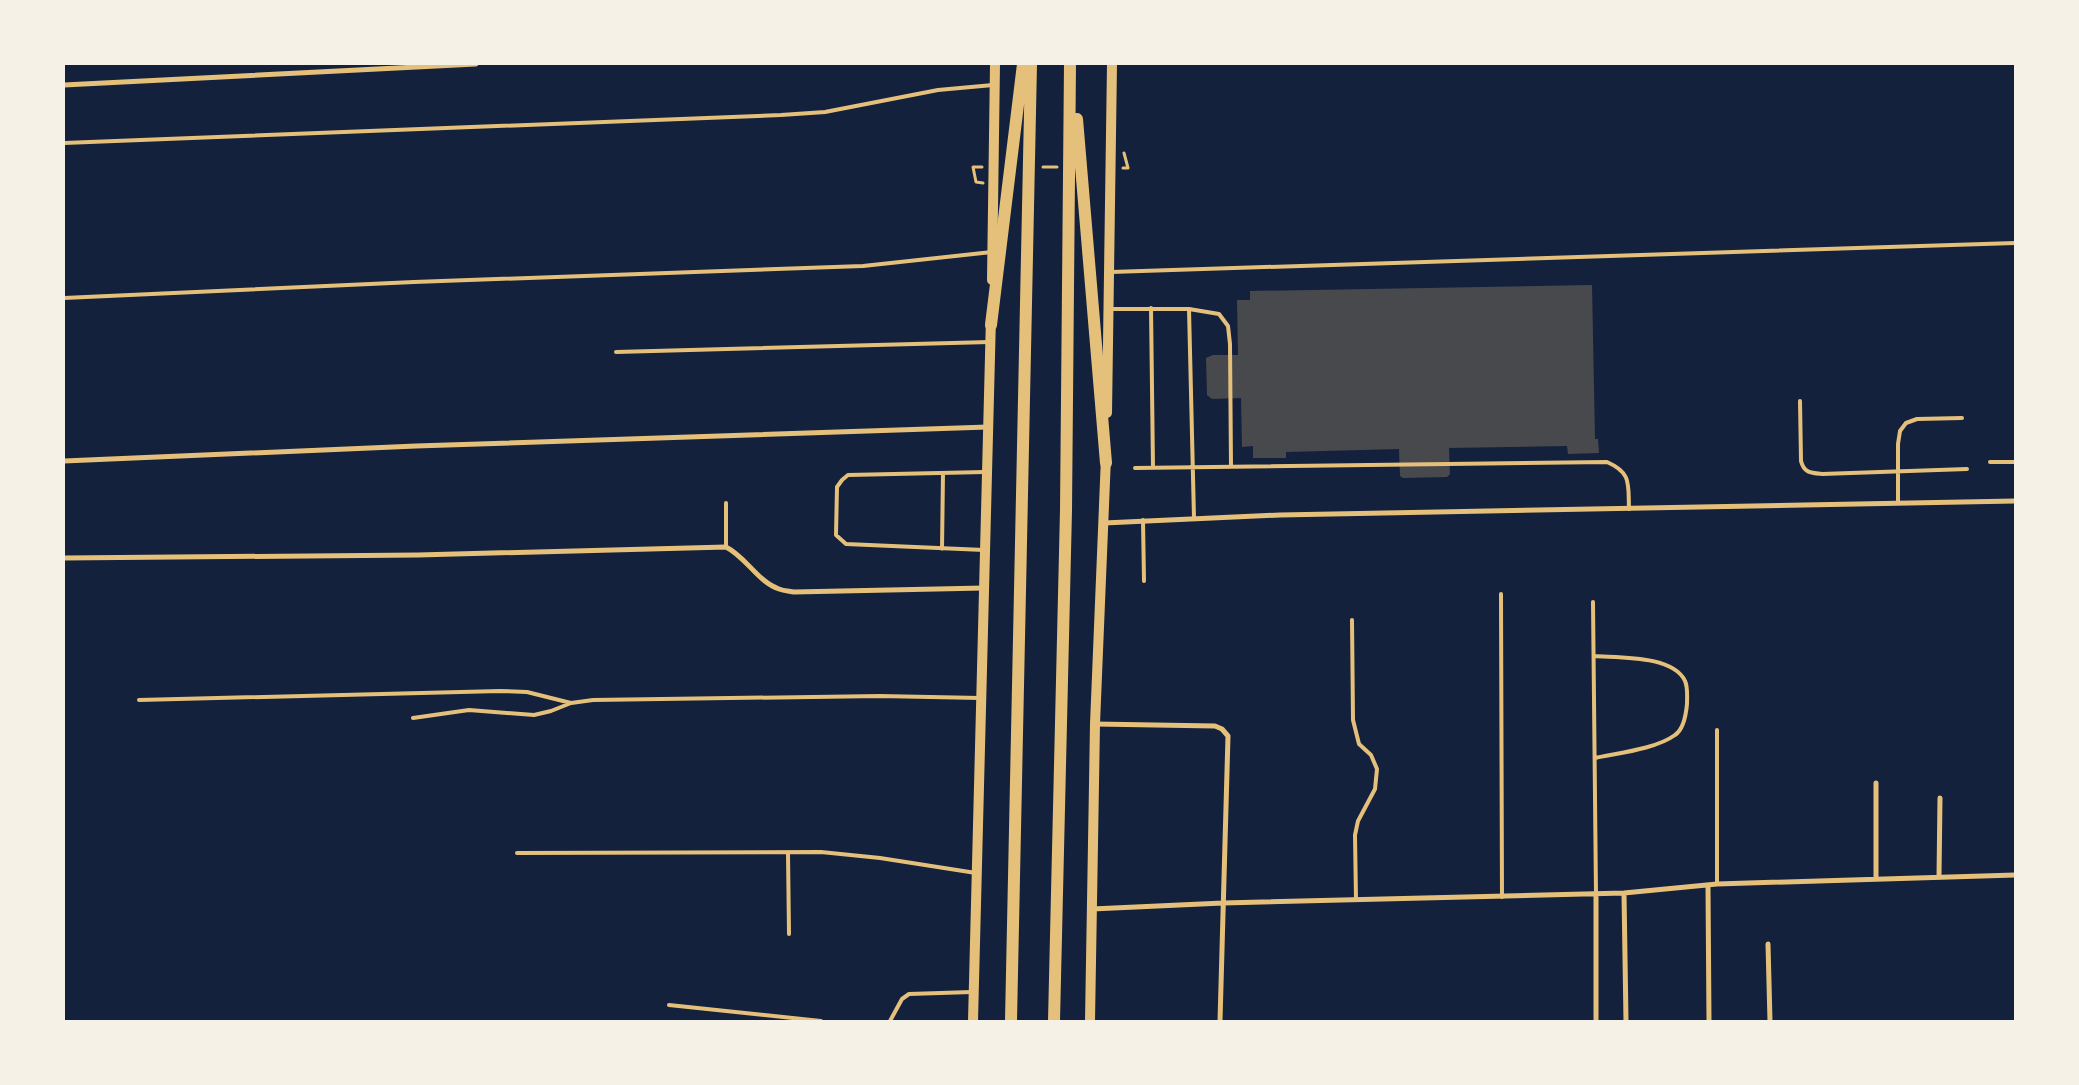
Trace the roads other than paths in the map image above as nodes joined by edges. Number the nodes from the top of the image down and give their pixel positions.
1 (476, 64) edge
2 (995, 64) edge
3 (1023, 64) edge
4 (1031, 64) edge
5 (1071, 64) edge
6 (1112, 64) edge
7 (995, 84) junction
8 (64, 85) edge
9 (64, 143) edge
10 (2015, 243) edge
11 (992, 252) junction
12 (1109, 272) junction
13 (64, 298) edge
14 (1151, 308) junction
15 (1189, 308) junction
16 (1108, 309) junction
17 (991, 325) junction
18 (990, 342) junction
19 (616, 352) dead end
20 (1800, 400) dead end
21 (1962, 418) dead end
22 (989, 426) junction
23 (64, 461) edge
24 (1990, 462) dead end
25 (2015, 462) edge
26 (1106, 463) junction
27 (1192, 467) junction
28 (1231, 467) junction
29 (1135, 468) dead end
30 (1153, 468) junction
31 (1967, 469) dead end
32 (1898, 471) junction
33 (988, 472) junction
34 (943, 473) junction
35 (2015, 501) edge
36 (726, 503) dead end
37 (1898, 503) junction
38 (1629, 509) junction
39 (1194, 518) junction
40 (1144, 520) junction
41 (1104, 523) junction
42 (726, 548) junction
43 (942, 549) junction
44 (986, 550) junction
45 (64, 558) edge
46 (1144, 581) dead end
47 (985, 588) junction
48 (1501, 594) dead end
49 (1593, 602) dead end
50 (1352, 620) dead end
51 (1594, 656) junction
52 (982, 698) junction
53 (139, 700) dead end
54 (571, 703) junction
55 (413, 718) dead end
56 (1095, 724) junction
57 (1717, 730) dead end
58 (1595, 758) junction
59 (1876, 783) dead end
60 (1940, 798) dead end
61 (517, 853) dead end
62 (788, 853) junction
63 (978, 873) junction
64 (2015, 875) edge
65 (1939, 877) junction
66 (1876, 879) junction
67 (1717, 884) junction
68 (1708, 886) junction
69 (1624, 893) junction
70 (1596, 894) junction
71 (1502, 897) junction
72 (1356, 900) junction
73 (1223, 903) junction
74 (1092, 909) junction
75 (789, 934) dead end
76 (1768, 944) dead end
77 (974, 992) junction
78 (669, 1006) dead end
79 (821, 1021) edge
80 (890, 1021) edge
81 (973, 1021) edge
82 (1011, 1021) edge
83 (1054, 1021) edge
84 (1090, 1021) edge
85 (1220, 1021) edge
86 (1596, 1021) edge
87 (1626, 1021) edge
88 (1709, 1021) edge
89 (1770, 1021) edge

1 - 8 street
2 - 7 main road
3 - 17 highway
4 - 82 highway
5 - 26 highway
5 - 83 highway
6 - 12 main road
7 - 9 lane
7 - 11 main road
10 - 12 lane
11 - 13 lane
11 - 17 main road
12 - 16 main road
14 - 15 lane
14 - 16 lane
14 - 30 lane
15 - 27 lane
15 - 28 lane
16 - 26 main road
17 - 18 main road
18 - 19 lane
18 - 22 main road
20 - 32 lane
21 - 32 lane
22 - 23 street
22 - 33 main road
24 - 25 lane
26 - 41 main road
27 - 28 lane
27 - 30 lane
27 - 39 lane
28 - 38 lane
29 - 30 lane
31 - 32 lane
32 - 37 lane
33 - 34 lane
33 - 44 main road
34 - 43 lane
34 - 43 lane
35 - 37 street
36 - 42 lane
37 - 38 street
38 - 39 street
39 - 40 street
40 - 41 street
40 - 46 lane
41 - 56 main road
42 - 45 street
42 - 47 street
43 - 44 lane
44 - 47 main road
47 - 52 main road
48 - 71 lane
49 - 51 lane
50 - 72 lane
51 - 58 lane
51 - 58 lane
52 - 54 lane
52 - 63 main road
53 - 54 lane
54 - 55 lane
56 - 73 street
56 - 74 main road
57 - 67 lane
58 - 70 lane
59 - 66 street
60 - 65 street
61 - 62 lane
62 - 63 lane
62 - 75 lane
63 - 77 main road
64 - 65 street
65 - 66 street
66 - 67 street
67 - 68 street
68 - 69 street
68 - 88 street
69 - 70 street
69 - 87 street
70 - 71 street
70 - 86 street
71 - 72 street
72 - 73 street
73 - 74 street
73 - 85 street
74 - 84 main road
76 - 89 street
77 - 80 lane
77 - 81 main road
78 - 79 lane

